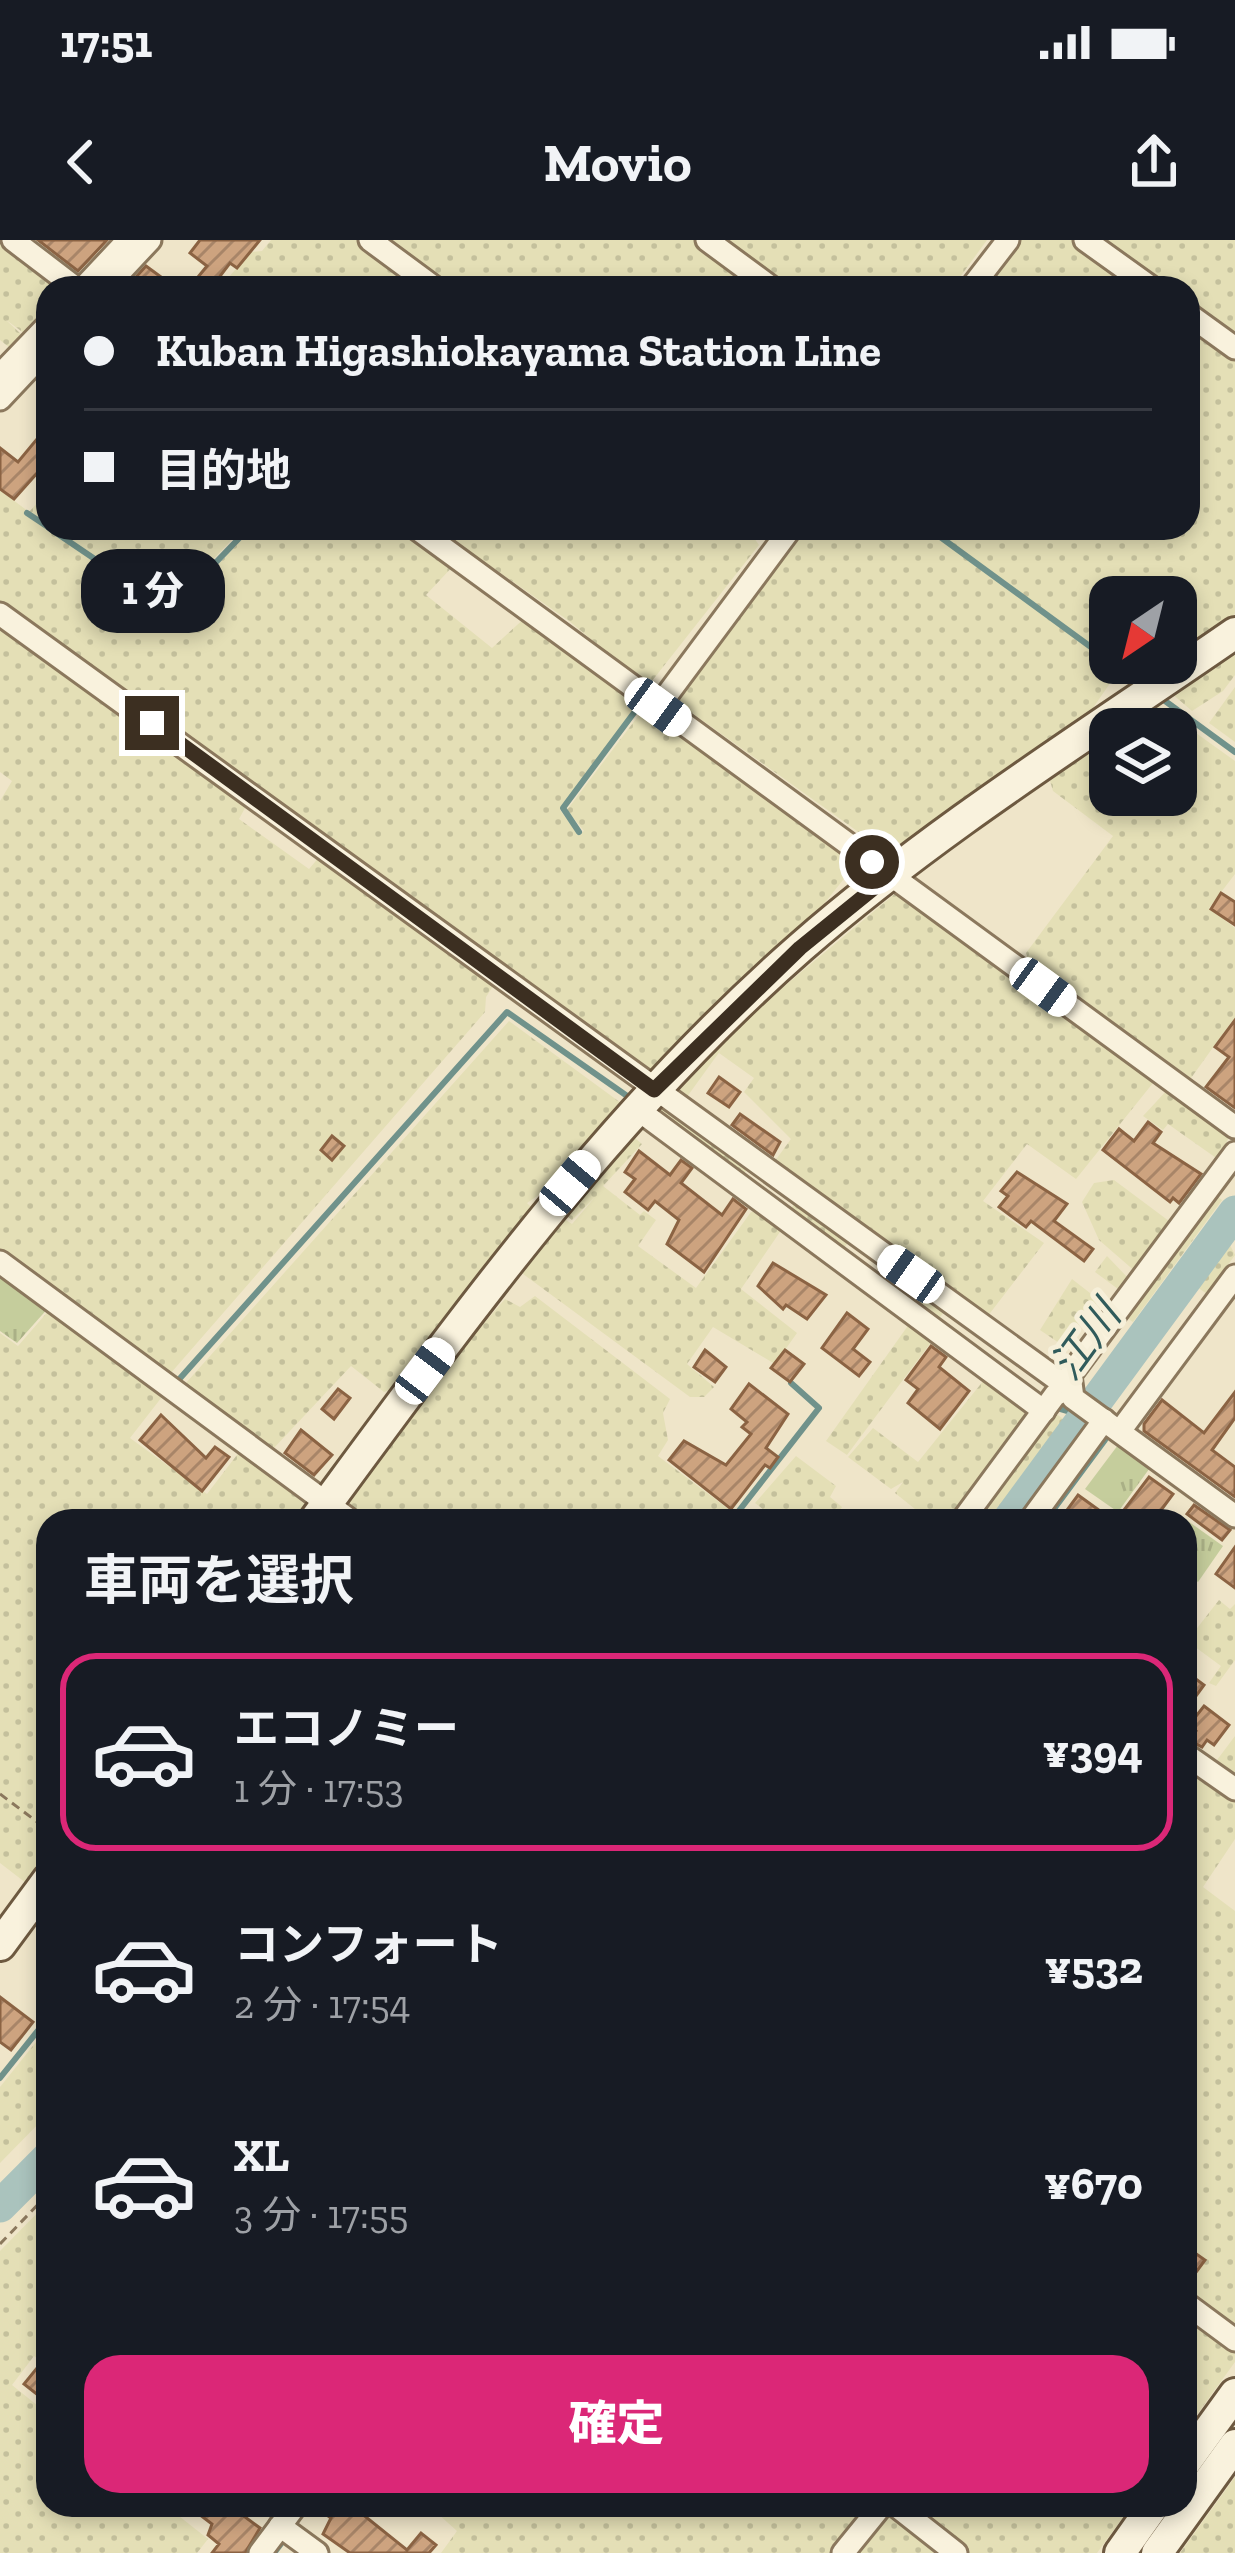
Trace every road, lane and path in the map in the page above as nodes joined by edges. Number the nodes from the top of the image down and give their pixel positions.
1 (13, 240) edge
2 (128, 240) edge
3 (150, 240) edge
4 (370, 240) edge
5 (707, 240) edge
6 (1008, 240) edge
7 (1084, 240) edge
8 (63, 276) edge
9 (92, 276) edge
10 (116, 276) edge
11 (419, 276) edge
12 (756, 276) edge
13 (980, 276) edge
14 (1135, 276) edge
15 (1200, 322) edge
16 (36, 338) edge
17 (1235, 347) edge
18 (36, 361) edge
19 (0, 375) edge
20 (0, 399) edge
21 (433, 540) edge
22 (772, 540) edge
23 (0, 614) edge
24 (1235, 633) edge
25 (661, 703) junction
26 (890, 875) junction
27 (645, 1100) junction
28 (1235, 1127) edge
29 (1235, 1153) edge
30 (0, 1262) edge
31 (1235, 1276) edge
32 (1057, 1400) junction
33 (1107, 1422) junction
34 (322, 1509) edge
35 (334, 1509) edge
36 (971, 1509) edge
37 (1039, 1509) edge
38 (1235, 1516) edge
39 (1197, 1762) edge
40 (1235, 1789) edge
41 (0, 1794) edge
42 (36, 1821) edge
43 (36, 1896) edge
44 (0, 1945) edge
45 (36, 2206) edge
46 (0, 2244) edge
47 (1197, 2312) edge
48 (1235, 2340) edge
49 (1235, 2394) edge
50 (1235, 2445) edge
51 (1197, 2446) edge
52 (1197, 2498) edge
53 (291, 2517) edge
54 (872, 2517) edge
55 (910, 2517) edge
56 (1146, 2517) edge
57 (1183, 2517) edge
58 (286, 2530) junction
59 (260, 2553) edge
60 (317, 2553) edge
61 (843, 2553) edge
62 (956, 2553) edge
63 (1120, 2553) edge
64 (1157, 2553) edge

1 - 8 street
2 - 9 street
3 - 10 street
4 - 11 street
5 - 12 street
6 - 13 street
7 - 14 street
15 - 17 street
16 - 19 street
18 - 20 street
21 - 25 street
22 - 25 street
23 - 27 street
24 - 26 main road
25 - 26 street
26 - 27 main road
26 - 28 street
27 - 32 street
27 - 32 street
27 - 35 main road
29 - 32 street
30 - 34 street
31 - 33 street
32 - 33 street
32 - 36 street
33 - 37 street
33 - 38 street
39 - 40 street
41 - 42 path
43 - 44 main road
45 - 46 path
47 - 48 street
49 - 51 main road
50 - 52 main road
53 - 58 street
54 - 61 street
55 - 62 street
56 - 63 main road
57 - 64 main road
58 - 59 street
58 - 60 street

